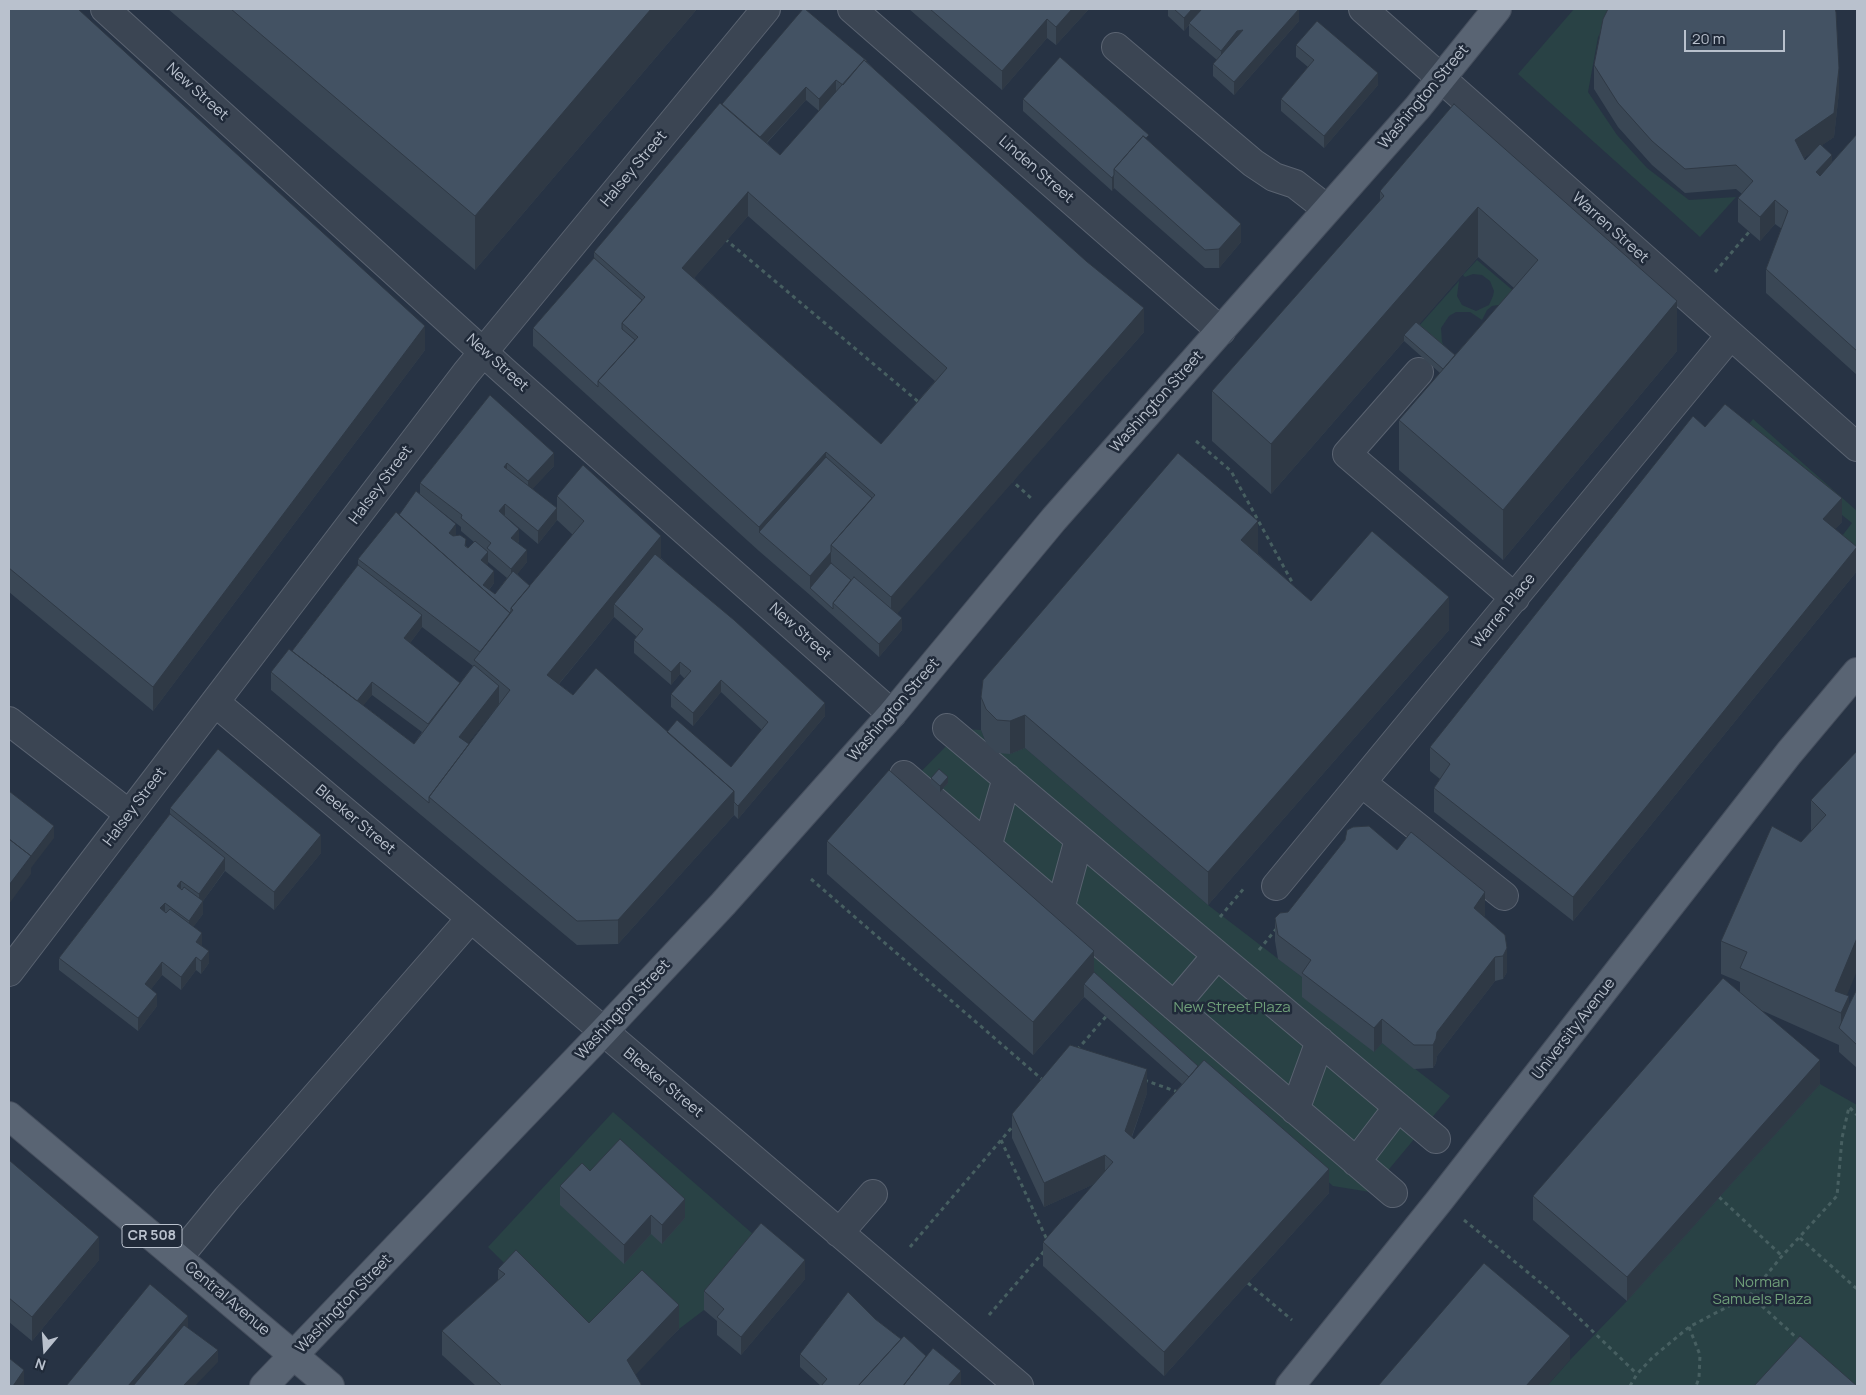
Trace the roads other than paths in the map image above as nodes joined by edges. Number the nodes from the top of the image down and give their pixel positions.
1 (105, 9) edge
2 (766, 9) edge
3 (852, 9) edge
4 (1363, 9) edge
5 (1497, 9) edge
6 (1116, 47) dead end
7 (1441, 79) junction
8 (1327, 210) junction
9 (1221, 331) junction
10 (1730, 336) junction
11 (483, 351) junction
12 (1419, 372) dead end
13 (1857, 447) edge
14 (1515, 598) junction
15 (1857, 672) edge
16 (216, 702) junction
17 (892, 714) junction
18 (9, 721) edge
19 (947, 728) dead end
20 (904, 775) dead end
21 (1007, 778) junction
22 (1362, 782) junction
23 (129, 814) junction
24 (1079, 839) junction
25 (987, 846) junction
26 (1276, 886) dead end
27 (1504, 896) dead end
28 (1060, 909) junction
29 (471, 918) junction
30 (1208, 948) junction
31 (9, 972) edge
32 (1174, 1006) junction
33 (603, 1032) junction
34 (1320, 1041) junction
35 (1398, 1107) junction
36 (1295, 1110) junction
37 (9, 1116) edge
38 (1436, 1139) dead end
39 (1356, 1162) junction
40 (1393, 1193) dead end
41 (873, 1194) dead end
42 (840, 1233) junction
43 (178, 1258) junction
44 (294, 1356) junction
45 (264, 1386) edge
46 (330, 1386) edge
47 (1019, 1386) edge
48 (1290, 1386) edge

1 - 11 street, New Street
2 - 11 street, Halsey Street
3 - 9 street, Linden Street
4 - 7 street, Warren Street
5 - 7 main road, Washington Street
6 - 8 street
7 - 8 main road, Washington Street
7 - 10 street, Warren Street
8 - 9 main road, Washington Street
9 - 17 main road, Washington Street
10 - 13 street, Warren Street
10 - 14 street, Warren Place
11 - 16 street, Halsey Street
11 - 17 street, New Street
12 - 14 street
14 - 22 street, Warren Place
15 - 48 main road, University Avenue
16 - 23 street, Halsey Street
16 - 29 street, Bleeker Street
17 - 33 main road, Washington Street
18 - 23 street
19 - 21 street
20 - 25 street
21 - 24 street
21 - 25 street
22 - 26 street, Warren Place
22 - 27 street
23 - 31 street, Halsey Street
24 - 28 street
24 - 30 street
25 - 28 street
28 - 32 street
29 - 33 street, Bleeker Street
29 - 43 street
30 - 32 street
30 - 34 street
32 - 36 street
33 - 42 street, Bleeker Street
33 - 44 main road, Washington Street
34 - 35 street
34 - 36 street
35 - 38 street
35 - 39 street
36 - 39 street
37 - 43 main road, Central Avenue / CR 508
39 - 40 street
41 - 42 street
42 - 47 street, Bleeker Street
43 - 44 main road, Central Avenue / CR 508
44 - 45 main road, Washington Street
44 - 46 main road, Central Avenue / CR 508

